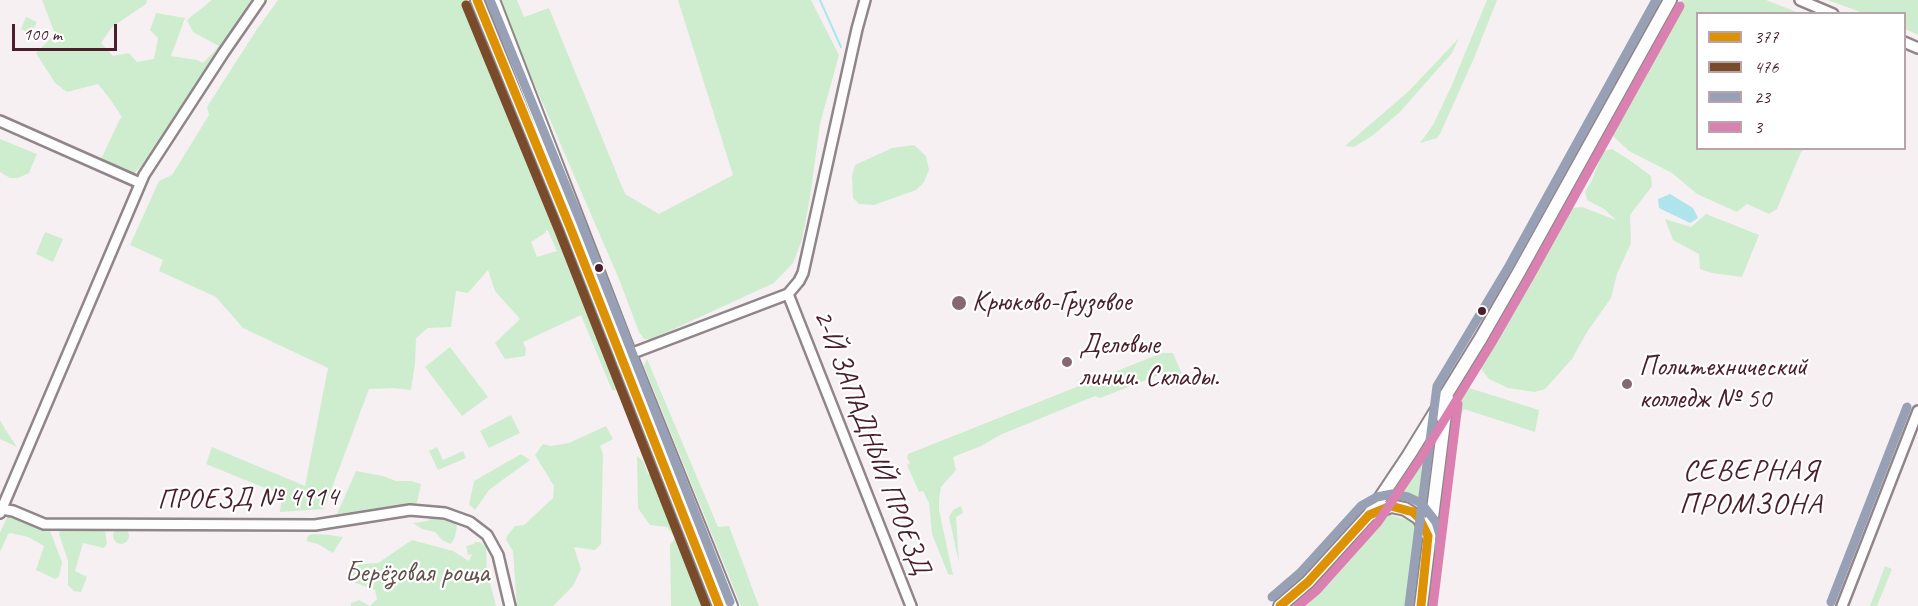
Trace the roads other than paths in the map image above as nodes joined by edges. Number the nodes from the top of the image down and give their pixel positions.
1 (260, 0) edge
2 (477, 0) edge
3 (493, 0) edge
4 (865, 0) edge
5 (1670, 0) edge
6 (1800, 0) edge
7 (1828, 12) edge
8 (0, 121) edge
9 (140, 183) junction
10 (788, 294) junction
11 (626, 356) junction
12 (1448, 391) junction
13 (1918, 411) edge
14 (1, 511) edge
15 (1369, 515) junction
16 (1428, 536) junction
17 (1308, 582) junction
18 (510, 606) edge
19 (719, 606) edge
20 (731, 606) edge
21 (911, 606) edge
22 (1280, 606) edge
23 (1290, 606) edge
24 (1421, 606) edge
25 (1842, 606) edge

1 - 9 street
2 - 11 main road
3 - 11 main road
4 - 10 street, 2-Й ЗАПАДНЫЙ ПРОЕЗД
5 - 12 main road
6 - 7 street
8 - 9 street
9 - 14 street
10 - 11 street, 2-Й ЗАПАДНЫЙ ПРОЕЗД
10 - 21 street, 2-Й ЗАПАДНЫЙ ПРОЕЗД
11 - 19 main road
11 - 20 main road
12 - 15 main road
12 - 16 main road
13 - 25 street
14 - 18 street, ПРОЕЗД № 4914
15 - 16 main road
15 - 17 main road
16 - 24 main road
17 - 22 main road
17 - 23 main road

